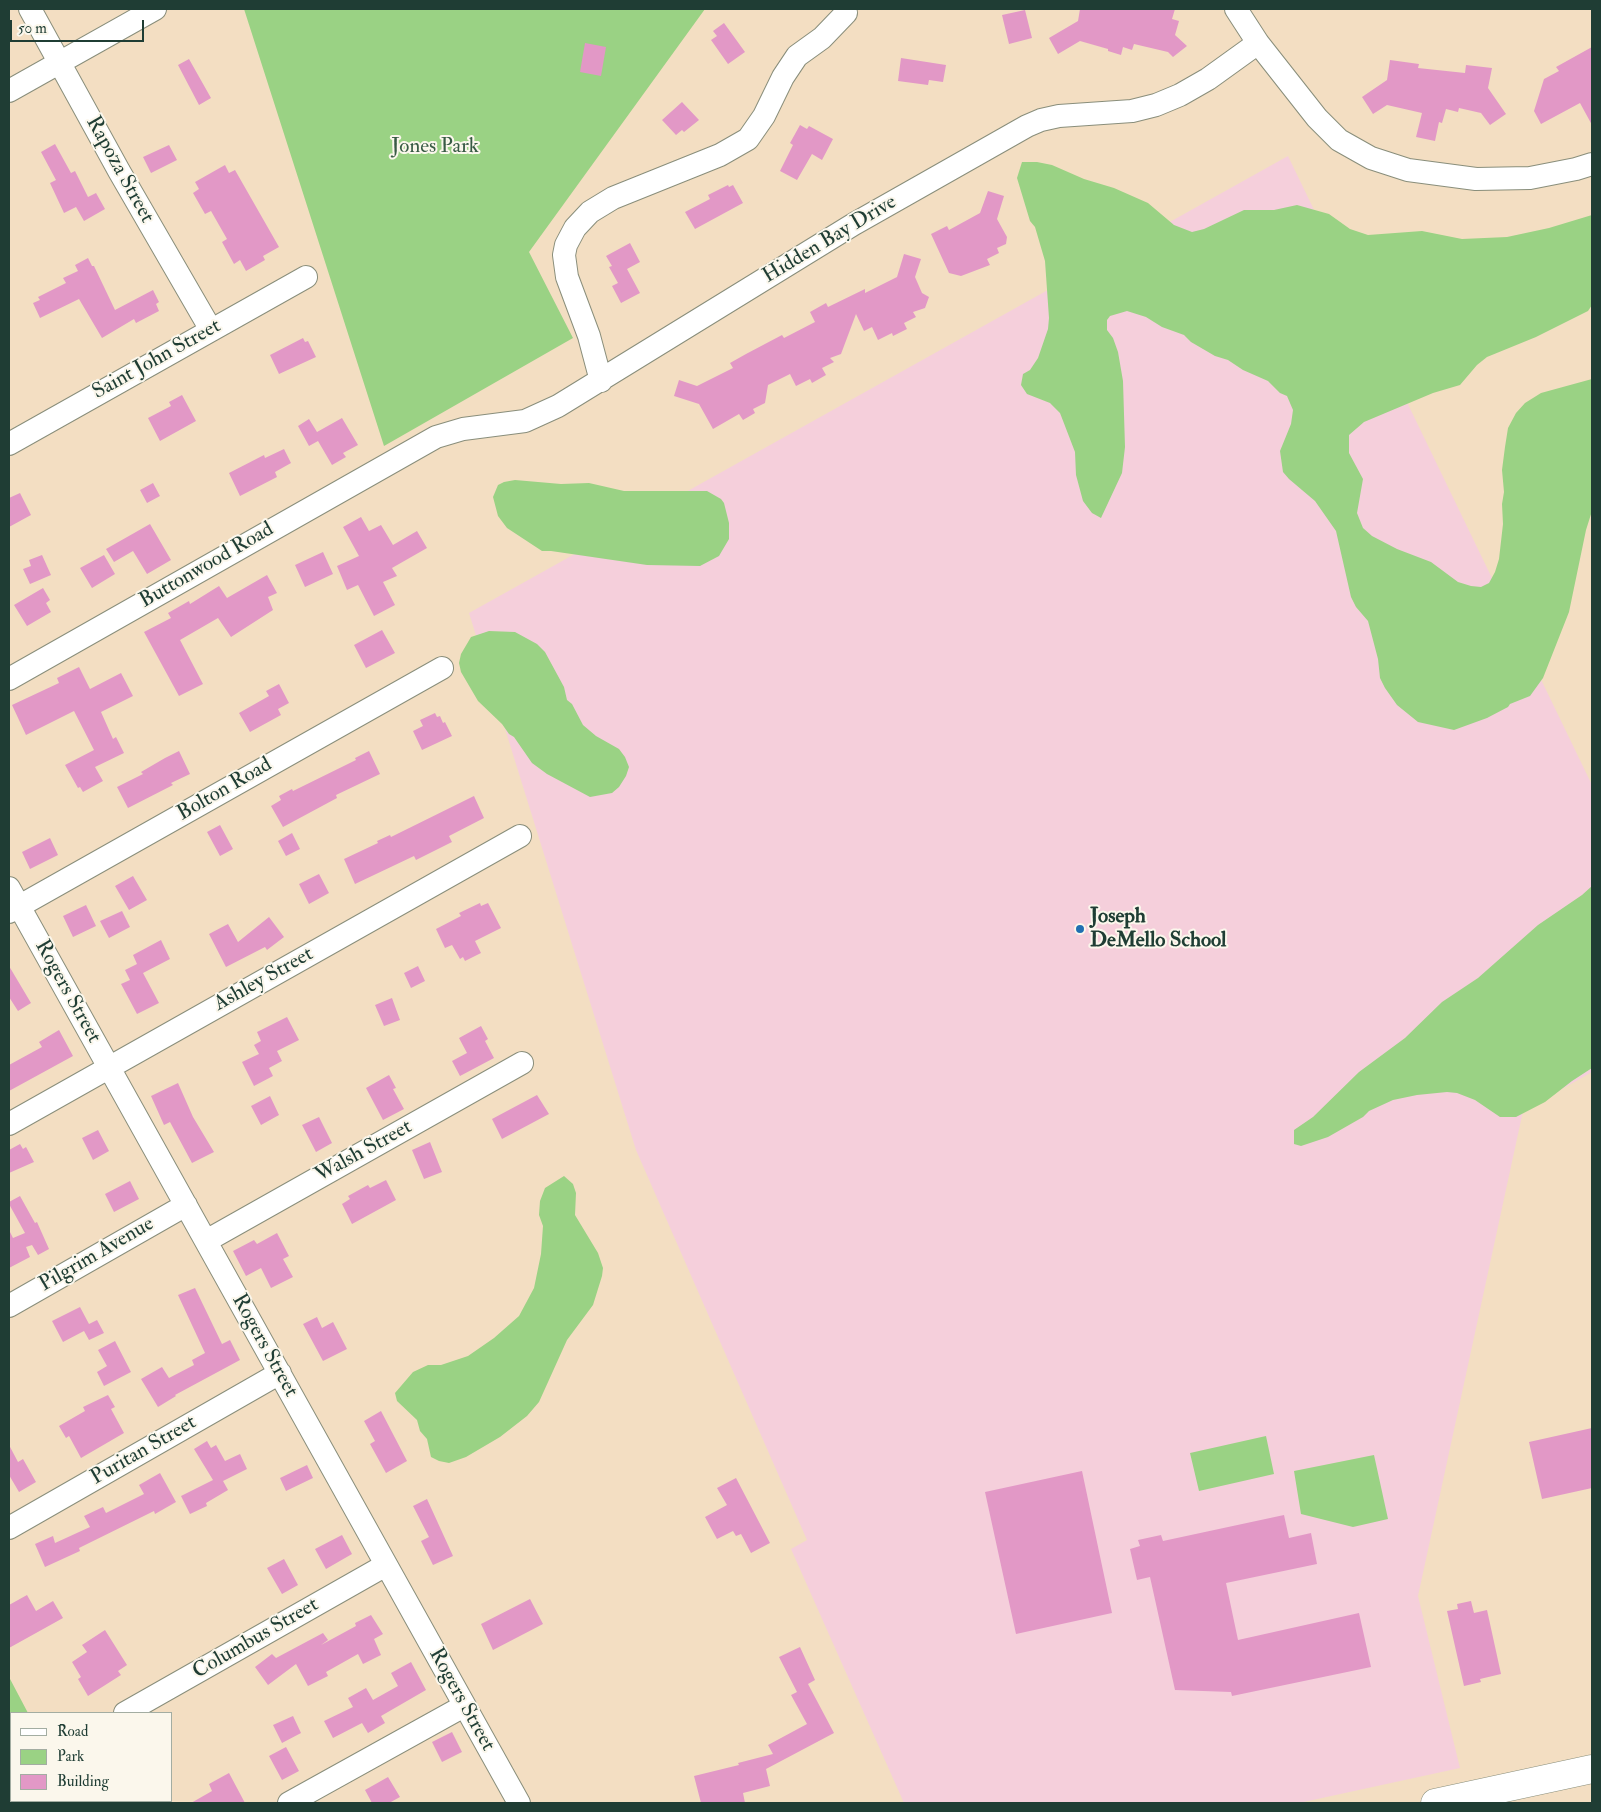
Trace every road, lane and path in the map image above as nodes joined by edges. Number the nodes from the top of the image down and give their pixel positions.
1 (30, 9) edge
2 (156, 9) edge
3 (1236, 9) edge
4 (846, 13) dead end
5 (1258, 43) junction
6 (60, 62) junction
7 (9, 91) edge
8 (1592, 164) edge
9 (306, 277) dead end
10 (211, 330) junction
11 (601, 381) junction
12 (9, 444) edge
13 (405, 454) joint
14 (442, 668) dead end
15 (9, 679) edge
16 (520, 836) dead end
17 (12, 902) edge
18 (522, 1063) dead end
19 (109, 1067) junction
20 (9, 1124) edge
21 (186, 1205) junction
22 (206, 1240) junction
23 (9, 1306) edge
24 (280, 1374) junction
25 (9, 1528) edge
26 (386, 1565) junction
27 (464, 1706) junction
28 (127, 1712) edge
29 (1592, 1770) edge
30 (1490, 1797) edge
31 (289, 1803) edge
32 (519, 1803) edge
33 (1435, 1803) edge

1 - 6 street, Rapoza Street
2 - 6 street
3 - 5 street
4 - 11 street
5 - 8 street
5 - 11 street, Hidden Bay Drive
6 - 7 street
6 - 10 street, Rapoza Street
9 - 10 street, Saint John Street
10 - 12 street, Saint John Street
11 - 13 street, Hidden Bay Drive
13 - 15 street, Buttonwood Road
14 - 17 street, Bolton Road
16 - 19 street, Ashley Street
17 - 19 street, Rogers Street
18 - 22 street, Walsh Street
19 - 20 street, Ashley Street
19 - 21 street, Rogers Street
21 - 22 street, Rogers Street
21 - 23 street, Pilgrim Avenue
22 - 24 street, Rogers Street
24 - 25 street, Puritan Street
24 - 26 street, Rogers Street
26 - 27 street, Rogers Street
26 - 28 street, Columbus Street
27 - 31 street
27 - 32 street, Rogers Street
29 - 30 main road
30 - 33 main road

